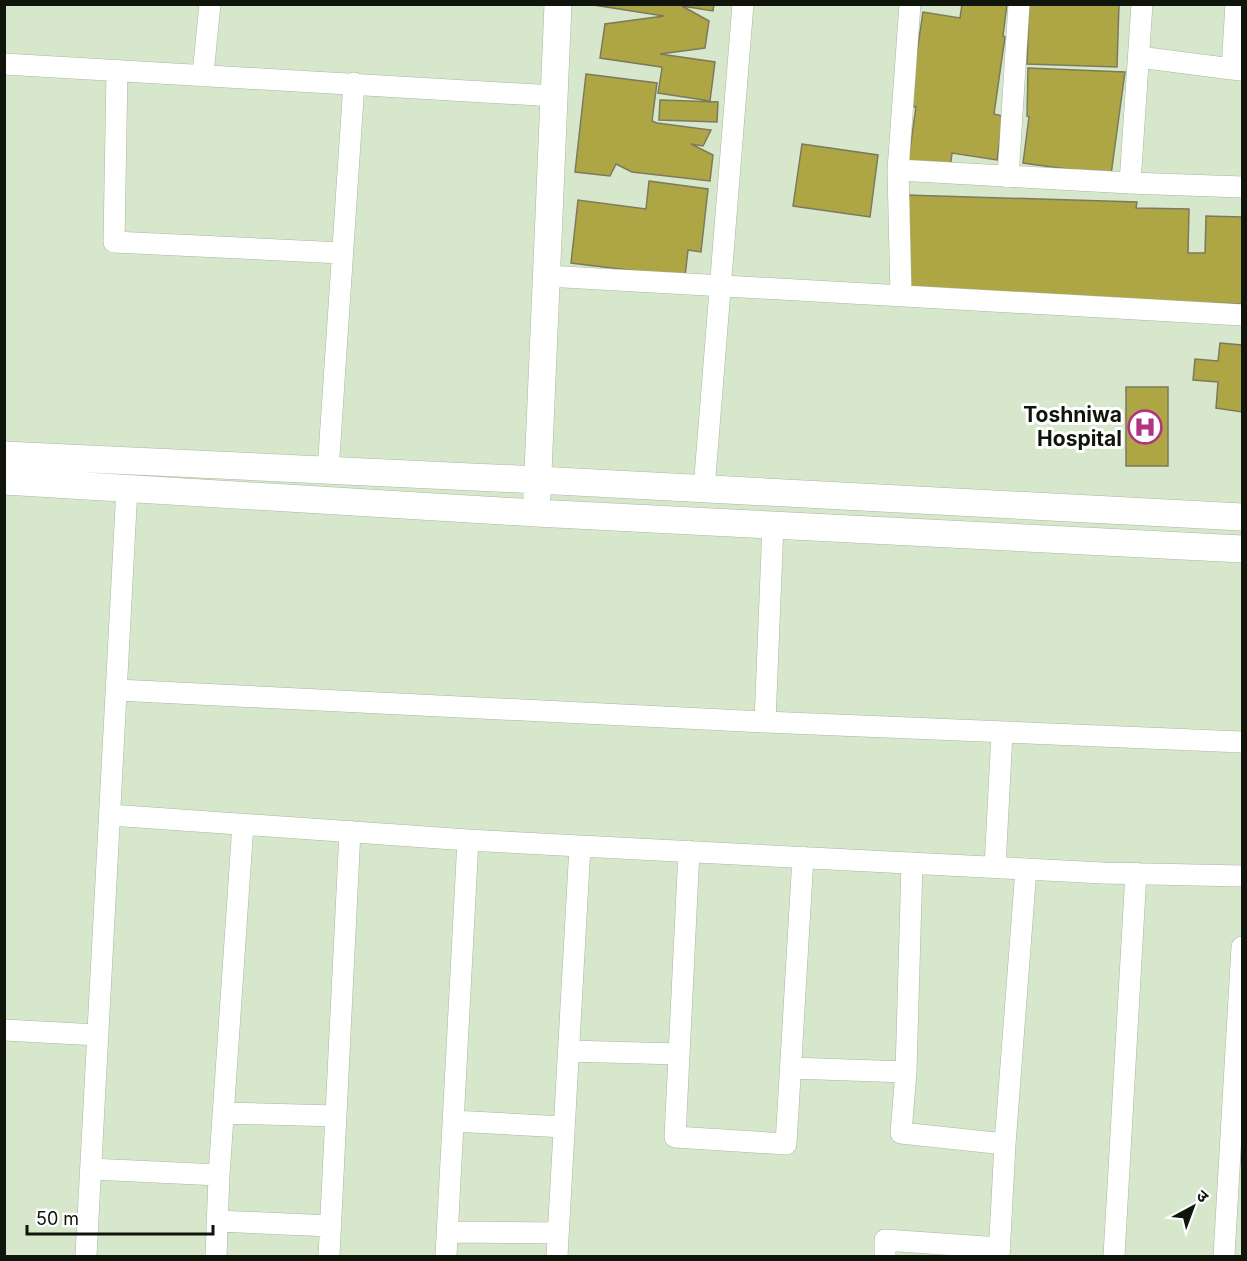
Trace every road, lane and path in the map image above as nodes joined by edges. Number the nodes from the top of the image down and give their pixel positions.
1 (210, 4) edge
2 (558, 4) edge
3 (743, 4) edge
4 (910, 4) edge
5 (1018, 4) edge
6 (1142, 4) edge
7 (1236, 4) edge
8 (1139, 57) junction
9 (4, 64) edge
10 (117, 70) junction
11 (1237, 70) edge
12 (203, 74) junction
13 (354, 83) junction
14 (554, 96) junction
15 (898, 170) junction
16 (1008, 177) junction
17 (1130, 183) junction
18 (1242, 187) edge
19 (342, 253) junction
20 (546, 276) junction
21 (720, 286) junction
22 (902, 296) junction
23 (1242, 315) edge
24 (4, 455) edge
25 (328, 471) junction
26 (538, 480) junction
27 (4, 481) edge
28 (127, 488) junction
29 (704, 489) junction
30 (536, 513) junction
31 (1242, 517) edge
32 (773, 525) junction
33 (1242, 549) edge
34 (117, 690) junction
35 (765, 722) junction
36 (1002, 733) junction
37 (1242, 742) edge
38 (110, 815) junction
39 (243, 824) junction
40 (351, 831) junction
41 (468, 840) junction
42 (580, 846) junction
43 (689, 851) junction
44 (803, 857) junction
45 (912, 863) junction
46 (995, 867) junction
47 (1026, 869) junction
48 (1136, 873) junction
49 (1242, 876) edge
50 (1242, 947) edge
51 (4, 1030) edge
52 (98, 1035) junction
53 (568, 1051) junction
54 (679, 1054) junction
55 (791, 1068) junction
56 (906, 1072) junction
57 (223, 1113) junction
58 (336, 1116) junction
59 (453, 1121) junction
60 (564, 1127) junction
61 (1005, 1144) junction
62 (91, 1169) junction
63 (219, 1175) junction
64 (217, 1221) junction
65 (331, 1226) junction
66 (447, 1232) junction
67 (558, 1233) junction
68 (999, 1252) edge
69 (86, 1257) edge
70 (216, 1257) edge
71 (329, 1257) edge
72 (446, 1257) edge
73 (557, 1257) edge
74 (885, 1257) edge
75 (1114, 1257) edge
76 (1224, 1257) edge

1 - 12 street
2 - 14 street
3 - 21 street
4 - 15 street
5 - 16 street
6 - 8 street
7 - 11 street
8 - 11 street
8 - 17 street
9 - 10 street
10 - 12 street
10 - 19 street
12 - 13 street
13 - 14 street
13 - 19 street
14 - 20 street
15 - 16 street
15 - 22 street
16 - 17 street
17 - 18 street
19 - 25 street
20 - 21 street
20 - 26 street
21 - 22 street
21 - 29 street
22 - 23 street
24 - 25 street
25 - 26 street
26 - 29 street
26 - 30 street
27 - 28 street
28 - 30 street
28 - 34 street
29 - 31 street
30 - 32 street
32 - 33 street
32 - 35 street
34 - 35 street
34 - 38 street
35 - 36 street
36 - 37 street
36 - 46 street
38 - 39 street
38 - 52 street
39 - 40 street
39 - 57 street
40 - 41 street
40 - 58 street
41 - 42 street
41 - 59 street
42 - 43 street
42 - 53 street
43 - 44 street
43 - 54 street
44 - 45 street
44 - 55 street
45 - 46 street
45 - 56 street
46 - 47 street
47 - 48 street
47 - 61 street
48 - 49 street
48 - 75 street
50 - 76 street
51 - 52 street
52 - 62 street
53 - 54 street
53 - 60 street
54 - 55 street
55 - 56 street
56 - 61 street
57 - 58 street
57 - 63 street
58 - 65 street
59 - 60 street
59 - 66 street
60 - 67 street
61 - 68 street
62 - 63 street
62 - 69 street
63 - 64 street
64 - 65 street
64 - 70 street
65 - 71 street
66 - 67 street
66 - 72 street
67 - 73 street
68 - 74 street

